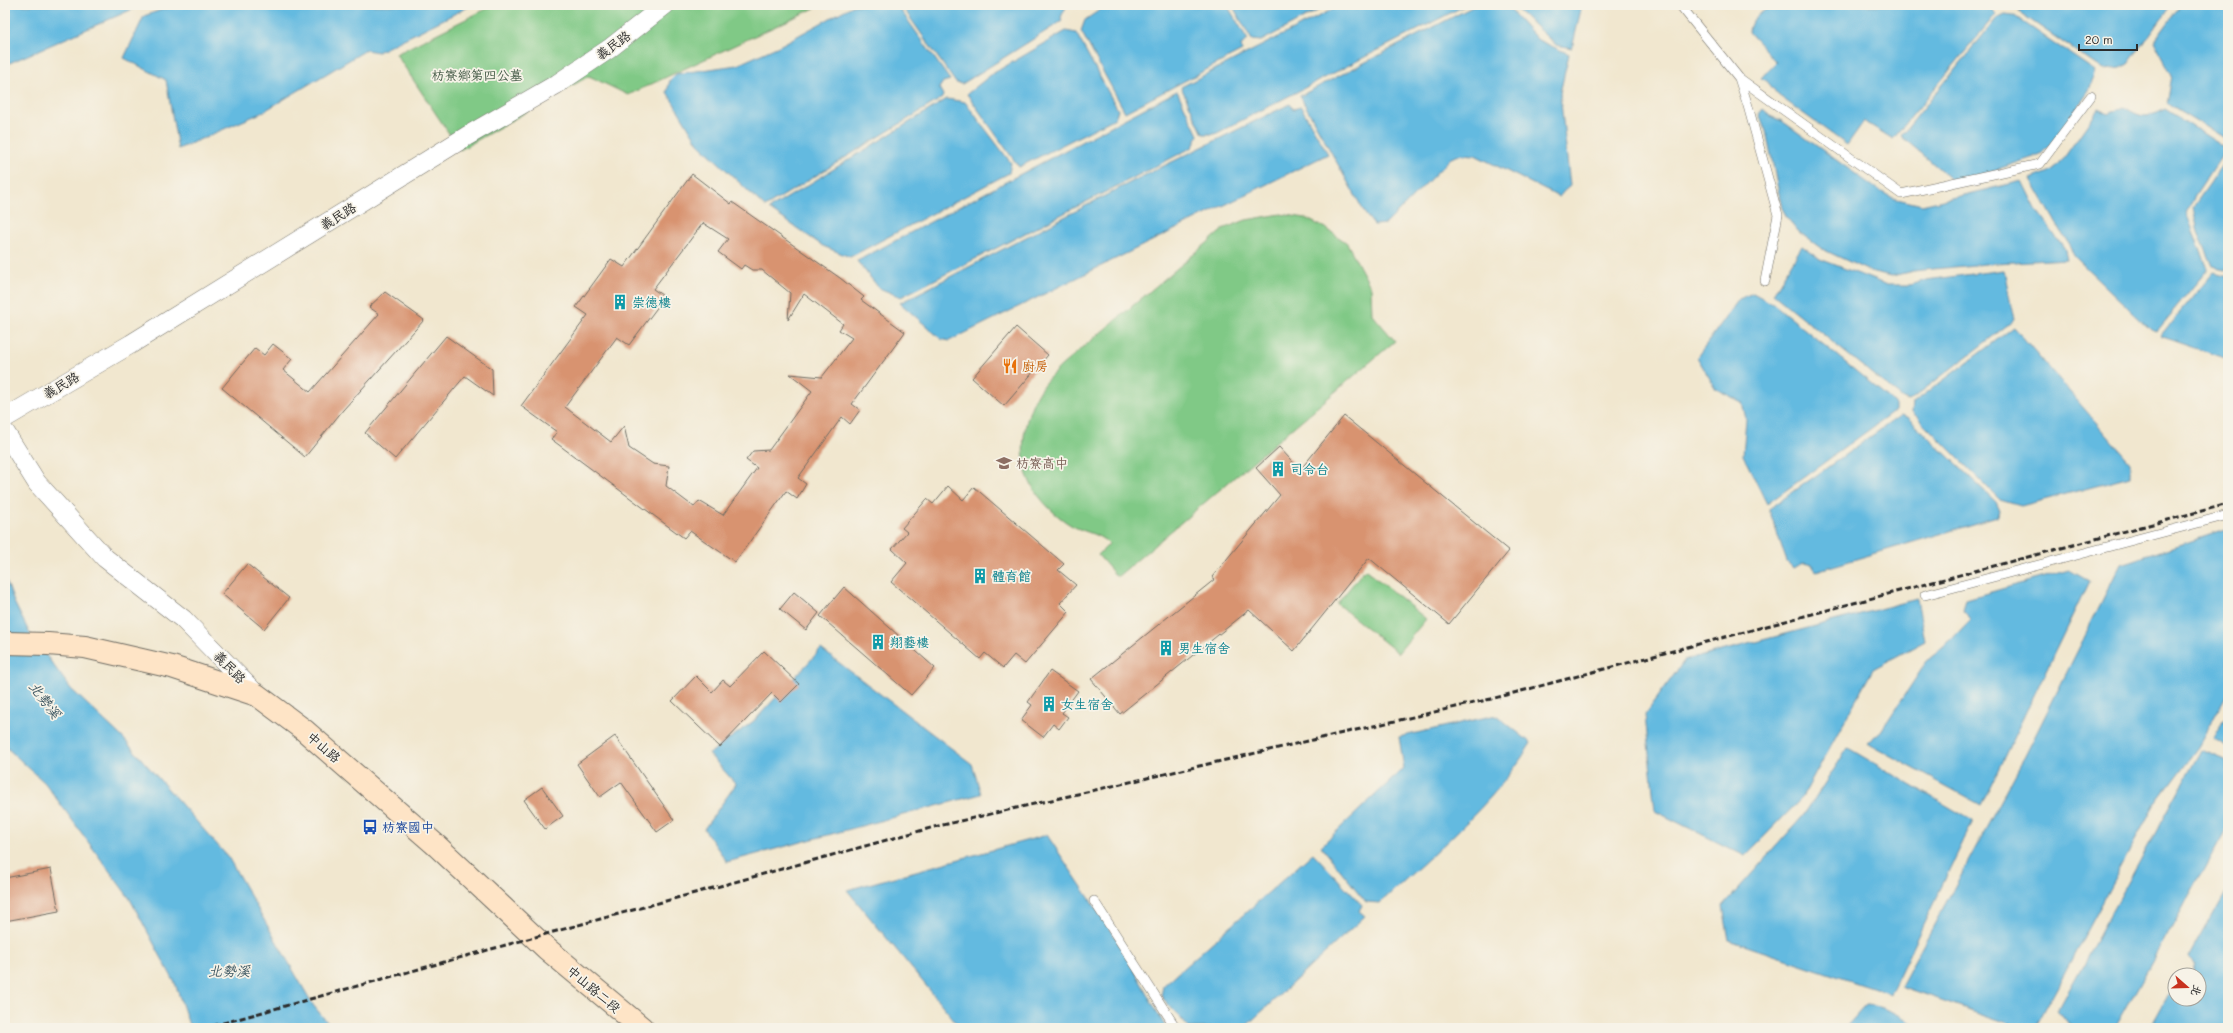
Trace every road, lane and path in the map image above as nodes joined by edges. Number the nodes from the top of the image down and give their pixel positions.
1 (665, 5) edge
2 (1680, 5) edge
3 (1738, 78) junction
4 (2091, 96) dead end
5 (1766, 281) dead end
6 (5, 418) edge
7 (5, 432) edge
8 (2228, 515) edge
9 (1925, 595) dead end
10 (5, 643) edge
11 (257, 695) junction
12 (1094, 901) dead end
13 (547, 949) joint
14 (642, 1028) edge
15 (1176, 1028) edge

1 - 6 street, 義民路
2 - 3 lane
3 - 4 lane
3 - 5 lane
7 - 11 street, 義民路
8 - 9 lane
10 - 11 street, 中山路
11 - 13 street, 中山路
12 - 15 lane
13 - 14 street, 中山路二段

